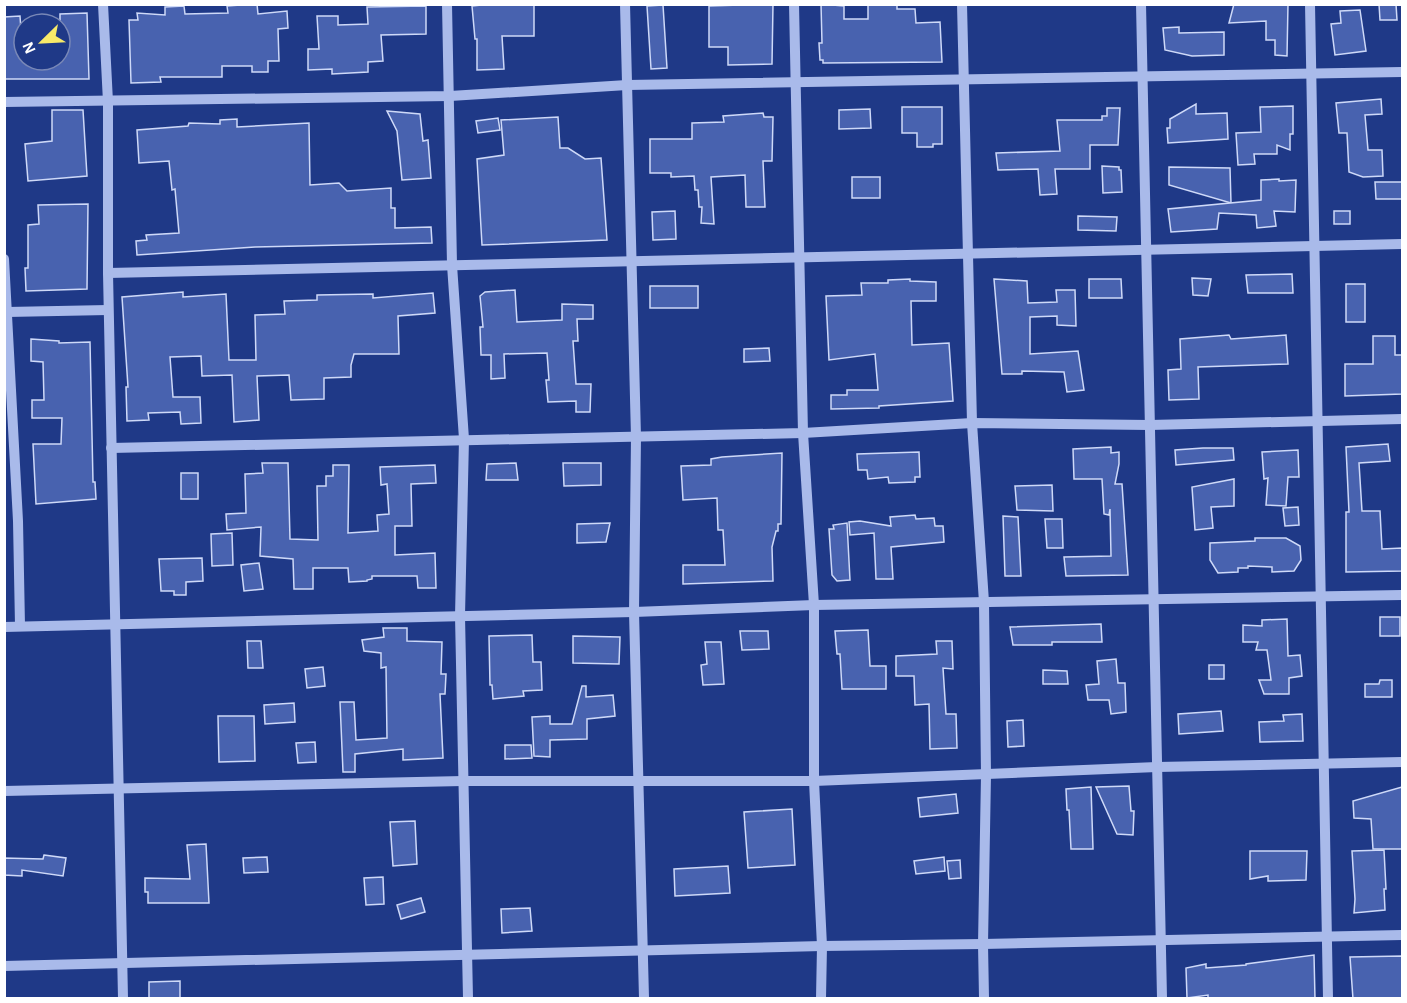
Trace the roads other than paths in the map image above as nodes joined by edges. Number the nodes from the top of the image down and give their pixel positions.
1 (103, 4) edge
2 (447, 4) edge
3 (625, 4) edge
4 (794, 4) edge
5 (962, 4) edge
6 (1141, 4) edge
7 (1310, 4) edge
8 (1402, 72) edge
9 (1312, 74) junction
10 (1142, 77) junction
11 (964, 80) junction
12 (796, 82) junction
13 (627, 85) junction
14 (450, 96) junction
15 (4, 102) edge
16 (108, 102) junction
17 (1402, 244) edge
18 (1315, 246) junction
19 (1146, 249) junction
20 (968, 254) junction
21 (800, 257) junction
22 (4, 259) edge
23 (632, 261) junction
24 (452, 265) junction
25 (108, 273) junction
26 (108, 310) junction
27 (7, 312) junction
28 (6, 338) edge
29 (1402, 419) edge
30 (1318, 422) junction
31 (972, 423) junction
32 (1150, 425) junction
33 (9, 426) edge
34 (803, 433) junction
35 (636, 437) junction
36 (464, 439) junction
37 (111, 448) junction
38 (4, 521) edge
39 (18, 521) junction
40 (1402, 595) edge
41 (1321, 597) junction
42 (1154, 601) junction
43 (984, 602) junction
44 (814, 605) junction
45 (634, 612) junction
46 (460, 616) junction
47 (115, 624) junction
48 (20, 626) junction
49 (4, 627) edge
50 (1402, 762) edge
51 (1324, 764) junction
52 (1157, 767) junction
53 (986, 775) junction
54 (638, 780) junction
55 (463, 781) junction
56 (814, 781) junction
57 (119, 788) junction
58 (4, 791) edge
59 (1402, 935) edge
60 (1327, 937) junction
61 (1161, 940) junction
62 (983, 944) junction
63 (822, 946) junction
64 (644, 950) junction
65 (467, 956) junction
66 (123, 963) junction
67 (4, 966) edge
68 (123, 999) edge
69 (468, 999) edge
70 (644, 999) edge
71 (821, 999) edge
72 (984, 999) edge
73 (1162, 999) edge
74 (1328, 999) edge

1 - 16 street
2 - 14 street
3 - 13 street
4 - 12 street
5 - 11 street
6 - 10 street
7 - 9 street
8 - 9 street
9 - 10 street
9 - 18 street
10 - 11 street
10 - 19 street
11 - 12 street
11 - 20 street
12 - 13 street
12 - 21 street
13 - 14 street
13 - 23 street
14 - 16 street
14 - 24 street
15 - 16 street
16 - 25 street
17 - 18 street
18 - 19 street
18 - 30 street
19 - 20 street
19 - 32 street
20 - 21 street
20 - 31 street
21 - 23 street
21 - 34 street
22 - 27 street
23 - 24 street
23 - 35 street
24 - 25 street
24 - 36 street
25 - 26 street
26 - 27 street
26 - 37 street
27 - 28 street
28 - 33 street
29 - 30 street
30 - 32 street
30 - 41 street
31 - 32 street
31 - 34 street
31 - 43 street
32 - 42 street
33 - 39 street
34 - 35 street
34 - 44 street
35 - 36 street
35 - 45 street
36 - 37 street
36 - 46 street
37 - 47 street
38 - 39 street
39 - 48 street
40 - 41 street
41 - 42 street
41 - 51 street
42 - 43 street
42 - 52 street
43 - 44 street
43 - 53 street
44 - 45 street
44 - 56 street
45 - 46 street
45 - 54 street
46 - 47 street
46 - 55 street
47 - 48 street
47 - 57 street
48 - 49 street
50 - 51 street
51 - 52 street
51 - 60 street
52 - 53 street
52 - 61 street
53 - 56 street
53 - 62 street
54 - 55 street
54 - 56 street
54 - 64 street
55 - 57 street
55 - 65 street
56 - 63 street
57 - 58 street
57 - 66 street
59 - 60 street
60 - 61 street
60 - 74 street
61 - 62 street
61 - 73 street
62 - 63 street
62 - 72 street
63 - 64 street
63 - 71 street
64 - 65 street
64 - 70 street
65 - 66 street
65 - 69 street
66 - 67 street
66 - 68 street

